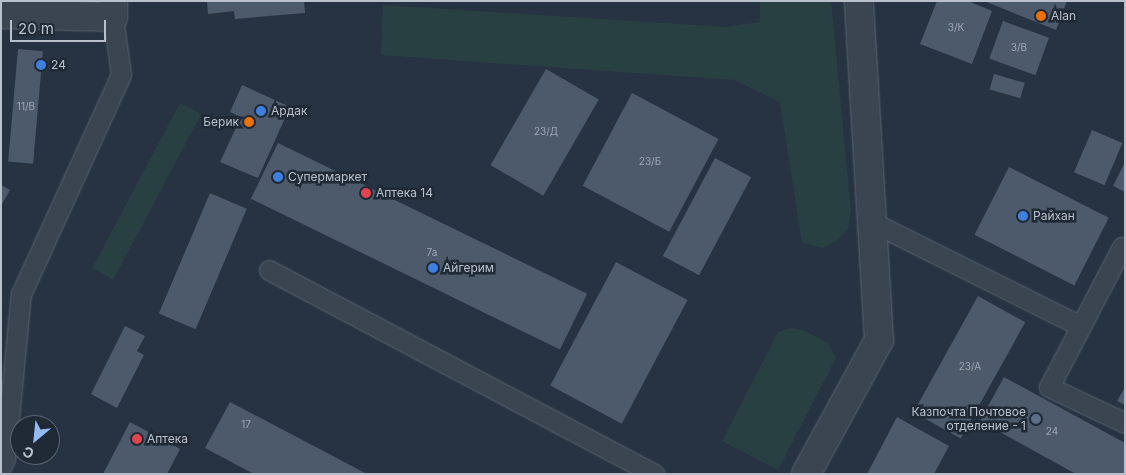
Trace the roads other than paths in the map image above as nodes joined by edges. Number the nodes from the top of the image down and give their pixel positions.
1 (859, 1) edge
2 (113, 9) edge
3 (1, 14) edge
4 (872, 222) junction
5 (1125, 248) edge
6 (269, 270) dead end
7 (1081, 326) junction
8 (1125, 423) edge
9 (1, 467) edge
10 (654, 474) edge
11 (806, 474) edge

1 - 4 street
2 - 3 street
2 - 9 lane
4 - 7 lane
4 - 11 street
5 - 7 lane
6 - 10 lane
7 - 8 lane

